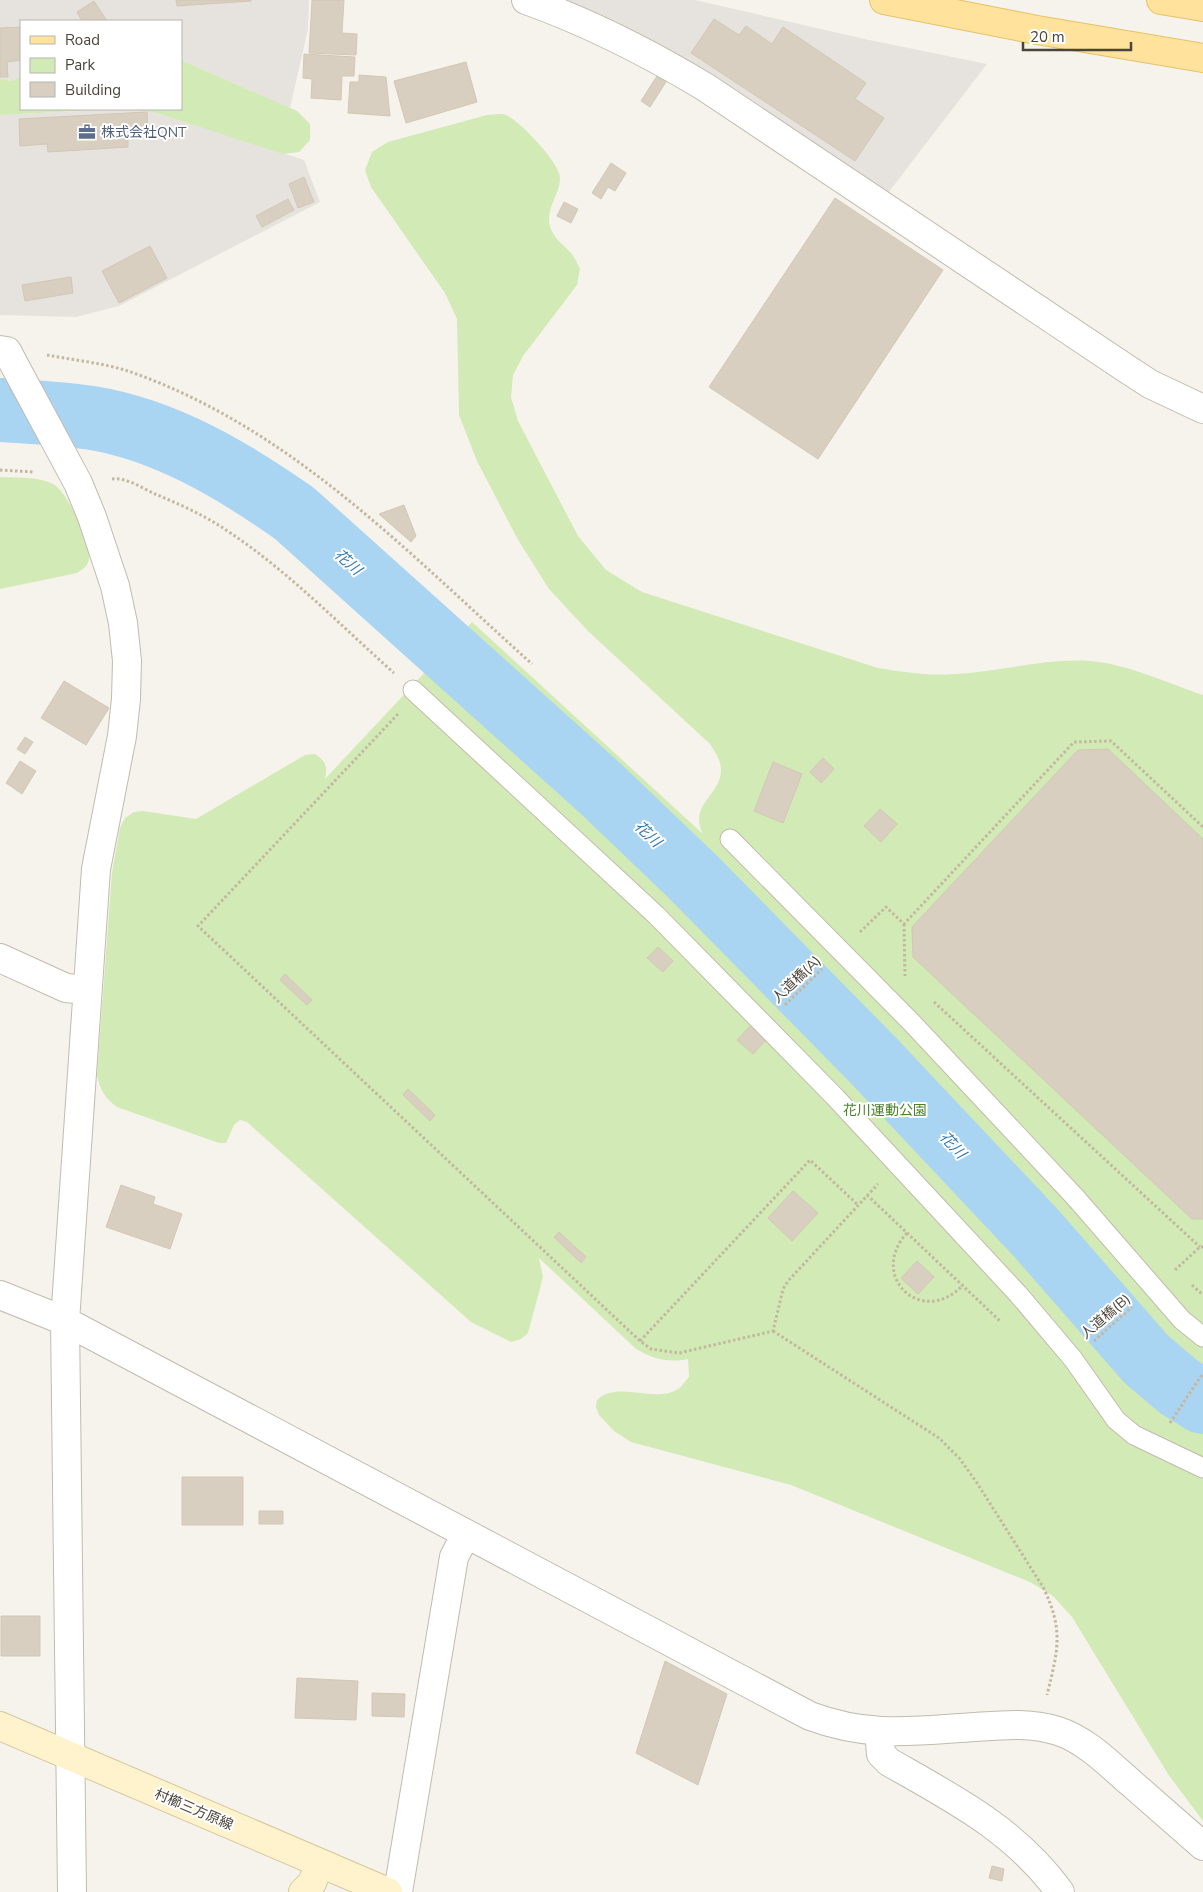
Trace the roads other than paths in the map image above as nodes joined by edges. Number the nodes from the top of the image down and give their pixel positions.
1 (526, 0) edge
2 (884, 0) edge
3 (1161, 0) edge
4 (1203, 7) edge
5 (1203, 58) edge
6 (8, 359) edge
7 (1203, 409) edge
8 (415, 692) road end
9 (730, 839) dead end
10 (0, 958) edge
11 (87, 990) junction
12 (0, 1295) edge
13 (65, 1321) junction
14 (1203, 1337) edge
15 (1203, 1468) edge
16 (466, 1534) junction
17 (0, 1726) edge
18 (879, 1732) junction
19 (70, 1756) junction
20 (1203, 1846) edge
21 (320, 1863) junction
22 (72, 1892) edge
23 (303, 1892) edge
24 (388, 1892) edge
25 (398, 1892) edge
26 (1060, 1892) edge

1 - 7 street
2 - 5 main road
3 - 4 main road
6 - 11 street
8 - 15 lane
9 - 14 lane
10 - 11 street
11 - 13 street
12 - 13 street
13 - 16 street
13 - 19 street
16 - 18 street
16 - 25 street
17 - 19 main road, 村櫛三方原線
18 - 20 street
18 - 26 street
19 - 21 main road, 村櫛三方原線
19 - 22 street
21 - 23 main road
21 - 24 main road, 村櫛三方原線

